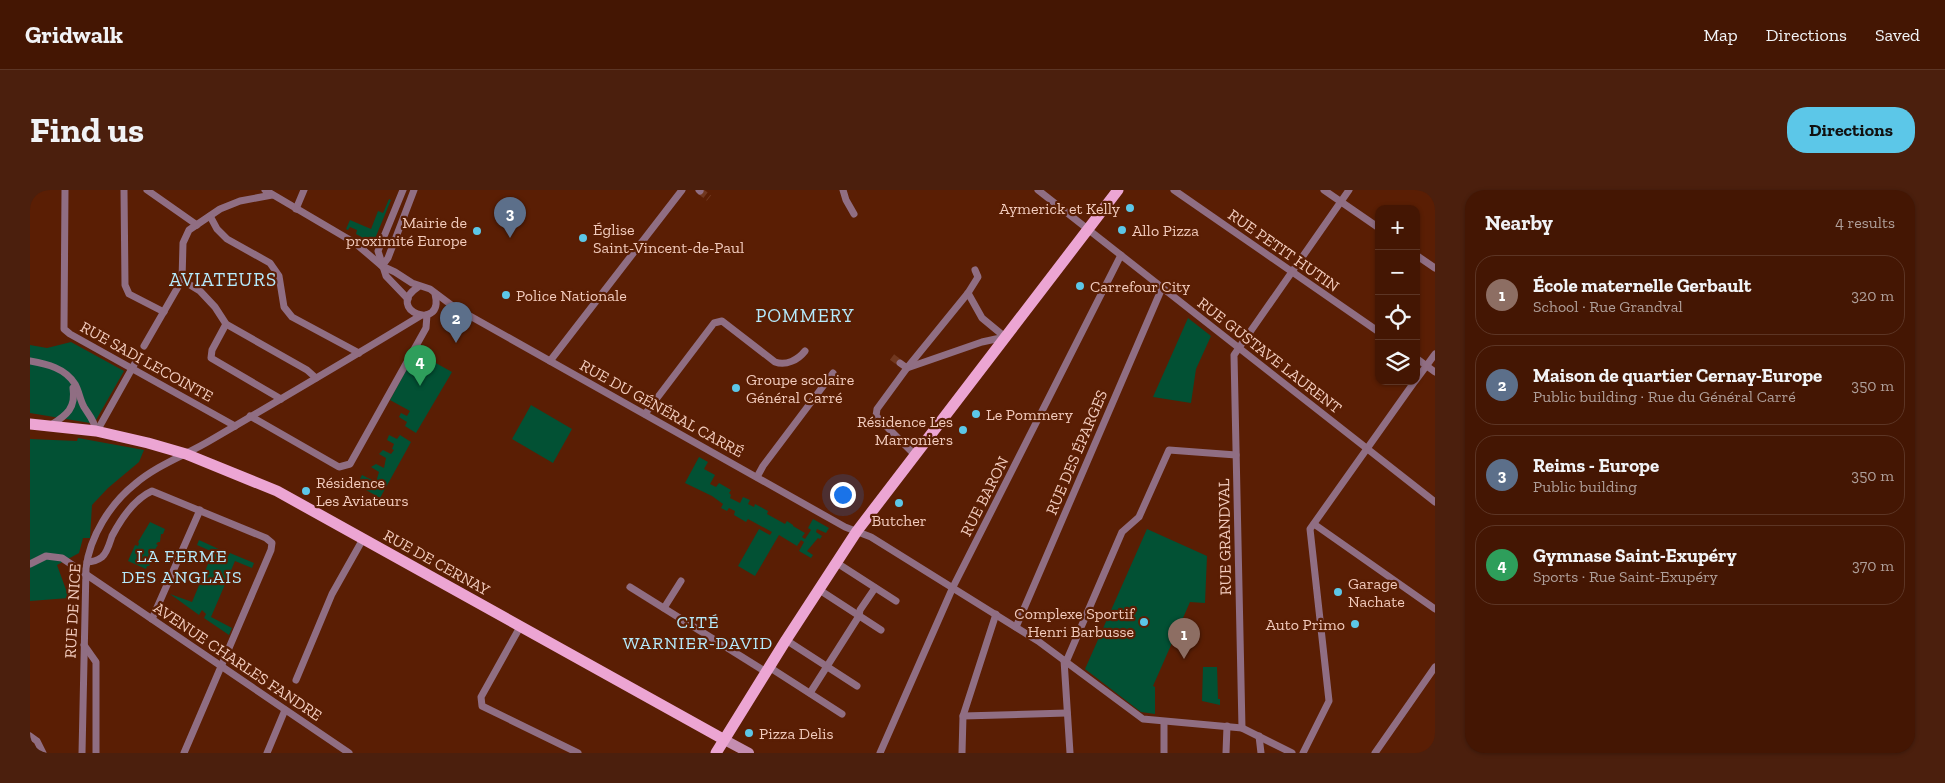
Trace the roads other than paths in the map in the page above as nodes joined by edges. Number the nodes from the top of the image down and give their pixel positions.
1 (65, 190) edge
2 (124, 190) edge
3 (147, 190) edge
4 (264, 190) edge
5 (304, 190) edge
6 (403, 190) edge
7 (414, 190) edge
8 (682, 190) edge
9 (844, 190) edge
10 (1038, 190) edge
11 (1118, 190) edge
12 (1174, 190) edge
13 (1324, 190) edge
14 (1349, 190) edge
15 (272, 195) junction
16 (1341, 202) junction
17 (296, 209) junction
18 (854, 214) dead end
19 (210, 216) junction
20 (197, 225) junction
21 (1375, 225) edge
22 (1088, 230) junction
23 (1121, 255) junction
24 (1420, 257) edge
25 (382, 266) junction
26 (1435, 268) edge
27 (975, 270) dead end
28 (1291, 272) junction
29 (182, 280) junction
30 (418, 286) junction
31 (1162, 288) junction
32 (968, 293) junction
33 (435, 294) junction
34 (408, 299) junction
35 (454, 307) junction
36 (435, 308) junction
37 (411, 310) junction
38 (164, 312) junction
39 (423, 315) junction
40 (226, 324) junction
41 (406, 324) junction
42 (1375, 329) edge
43 (1005, 338) junction
44 (144, 346) dead end
45 (1239, 348) junction
46 (805, 352) dead end
47 (359, 353) junction
48 (1435, 354) edge
49 (139, 356) dead end
50 (30, 361) edge
51 (550, 361) junction
52 (1420, 361) edge
53 (900, 363) tunnel mouth
54 (1427, 365) junction
55 (907, 368) junction
56 (132, 369) junction
57 (1435, 372) edge
58 (832, 373) dead end
59 (1420, 375) edge
60 (68, 377) junction
61 (316, 378) junction
62 (1413, 385) edge
63 (281, 399) junction
64 (645, 414) junction
65 (250, 416) junction
66 (30, 424) edge
67 (51, 425) junction
68 (235, 426) junction
69 (96, 431) junction
70 (1367, 449) junction
71 (186, 454) junction
72 (1236, 454) junction
73 (915, 455) junction
74 (757, 477) junction
75 (1435, 502) edge
76 (200, 510) junction
77 (1314, 524) junction
78 (858, 531) junction
79 (363, 539) junction
80 (87, 562) junction
81 (837, 563) junction
82 (30, 564) edge
83 (86, 574) junction
84 (681, 581) dead end
85 (630, 587) dead end
86 (953, 587) junction
87 (875, 588) junction
88 (818, 589) junction
89 (896, 601) dead end
90 (664, 608) junction
91 (1435, 609) edge
92 (996, 614) junction
93 (859, 616) junction
94 (152, 619) junction
95 (1016, 626) junction
96 (520, 627) junction
97 (881, 630) dead end
98 (786, 640) junction
99 (84, 644) junction
100 (1065, 661) junction
101 (221, 666) junction
102 (827, 667) junction
103 (1435, 667) edge
104 (767, 670) junction
105 (296, 680) dead end
106 (857, 686) dead end
107 (810, 693) junction
108 (285, 710) junction
109 (1067, 713) junction
110 (842, 714) dead end
111 (963, 716) junction
112 (1164, 722) junction
113 (1227, 726) junction
114 (1242, 728) junction
115 (30, 736) edge
116 (1259, 736) junction
117 (724, 739) junction
118 (344, 752) edge
119 (43, 753) edge
120 (82, 753) edge
121 (96, 753) edge
122 (184, 753) edge
123 (267, 753) edge
124 (578, 753) edge
125 (716, 753) edge
126 (749, 753) edge
127 (880, 753) edge
128 (962, 753) edge
129 (1070, 753) edge
130 (1164, 753) edge
131 (1226, 753) edge
132 (1261, 753) edge
133 (1292, 753) edge
134 (1303, 753) edge
135 (1375, 753) edge

1 - 56 street, RUE SADI LECOINTE
2 - 38 street
3 - 20 street
4 - 15 street
5 - 17 street
6 - 25 street
7 - 25 street
8 - 51 street
9 - 18 street
10 - 22 street, RUE GUSTAVE LAURENT
11 - 22 main road
12 - 28 street, RUE PETIT HUTIN
13 - 16 street
14 - 16 street
15 - 17 street
15 - 19 street
16 - 21 street
16 - 28 street
17 - 25 street
19 - 20 street
19 - 47 street
20 - 29 street
22 - 23 street, RUE GUSTAVE LAURENT
22 - 43 main road
23 - 31 street, RUE GUSTAVE LAURENT
23 - 86 street, RUE BARON
24 - 26 street
25 - 30 street
25 - 34 street
27 - 32 street
28 - 42 street, RUE PETIT HUTIN
28 - 45 street
29 - 38 street
29 - 40 street
30 - 33 street
30 - 34 street
31 - 45 street, RUE GUSTAVE LAURENT
31 - 95 street, RUE DES ÉPARGES
32 - 43 street
32 - 55 street
33 - 35 street, RUE DU GÉNÉRAL CARRÉ
33 - 36 street
34 - 37 street
35 - 36 street
35 - 51 street, RUE DU GÉNÉRAL CARRÉ
36 - 39 street
37 - 39 street
37 - 41 street
38 - 44 street
39 - 41 street, RUE DE NICE
39 - 65 street
40 - 61 street
40 - 63 street
41 - 47 street, RUE DE NICE
43 - 55 street
43 - 73 main road
45 - 70 street, RUE GUSTAVE LAURENT
45 - 72 street, RUE GRANDVAL
46 - 64 street
47 - 61 street, RUE DE NICE
48 - 54 street
49 - 56 street
50 - 60 street
51 - 64 street, RUE DU GÉNÉRAL CARRÉ
52 - 54 street
53 - 55 street
54 - 57 street
54 - 59 street
55 - 73 street
56 - 68 street, RUE SADI LECOINTE
56 - 69 street
58 - 74 street
60 - 67 street
60 - 69 street
61 - 63 street, RUE DE NICE
62 - 70 street
63 - 65 street, RUE DE NICE
64 - 74 street, RUE DU GÉNÉRAL CARRÉ
65 - 68 street, RUE DE NICE
66 - 67 main road, RUE DE CERNAY
67 - 69 main road, RUE DE CERNAY
68 - 71 street, RUE DE NICE
69 - 71 main road, RUE DE CERNAY
70 - 75 street, RUE GUSTAVE LAURENT
70 - 77 street
71 - 79 main road, RUE DE CERNAY
71 - 80 street, RUE DE NICE
72 - 100 street
72 - 114 street, RUE GRANDVAL
73 - 78 main road
74 - 78 street, RUE DU GÉNÉRAL CARRÉ
76 - 80 street
76 - 94 street
76 - 101 street
77 - 91 street
77 - 134 street
78 - 81 main road
78 - 86 street, RUE DU GÉNÉRAL CARRÉ
79 - 96 main road, RUE DE CERNAY
79 - 105 street
80 - 83 street, RUE DE NICE
81 - 87 street
81 - 88 main road
82 - 83 street, AVENUE CHARLES FANDRE
83 - 94 street, AVENUE CHARLES FANDRE
83 - 99 street, RUE DE NICE
84 - 90 street
85 - 90 street
86 - 92 street, RUE DU GÉNÉRAL CARRÉ
86 - 127 street, RUE BARON
87 - 89 street
87 - 93 street
88 - 93 street
88 - 98 main road
90 - 104 street
92 - 95 street, RUE DU GÉNÉRAL CARRÉ
92 - 111 street
93 - 97 street
93 - 102 street
94 - 101 street, AVENUE CHARLES FANDRE
95 - 100 street, RUE DU GÉNÉRAL CARRÉ
96 - 117 main road, RUE DE CERNAY
96 - 124 street
98 - 102 street
98 - 104 main road
99 - 120 street, RUE DE NICE
99 - 121 street
100 - 109 street
100 - 112 street, RUE DU GÉNÉRAL CARRÉ
101 - 108 street, AVENUE CHARLES FANDRE
101 - 122 street
102 - 106 street
102 - 107 street
103 - 135 street
104 - 107 street
104 - 117 main road
107 - 110 street
108 - 118 street, AVENUE CHARLES FANDRE
108 - 123 street
109 - 111 street
109 - 129 street
111 - 128 street
112 - 113 street, RUE DU GÉNÉRAL CARRÉ
112 - 130 street
113 - 114 street, RUE DU GÉNÉRAL CARRÉ
113 - 131 street
114 - 116 street, RUE DU GÉNÉRAL CARRÉ
115 - 119 street
116 - 132 street
116 - 133 street, RUE DU GÉNÉRAL CARRÉ
117 - 125 main road
117 - 126 main road, RUE DE CERNAY

